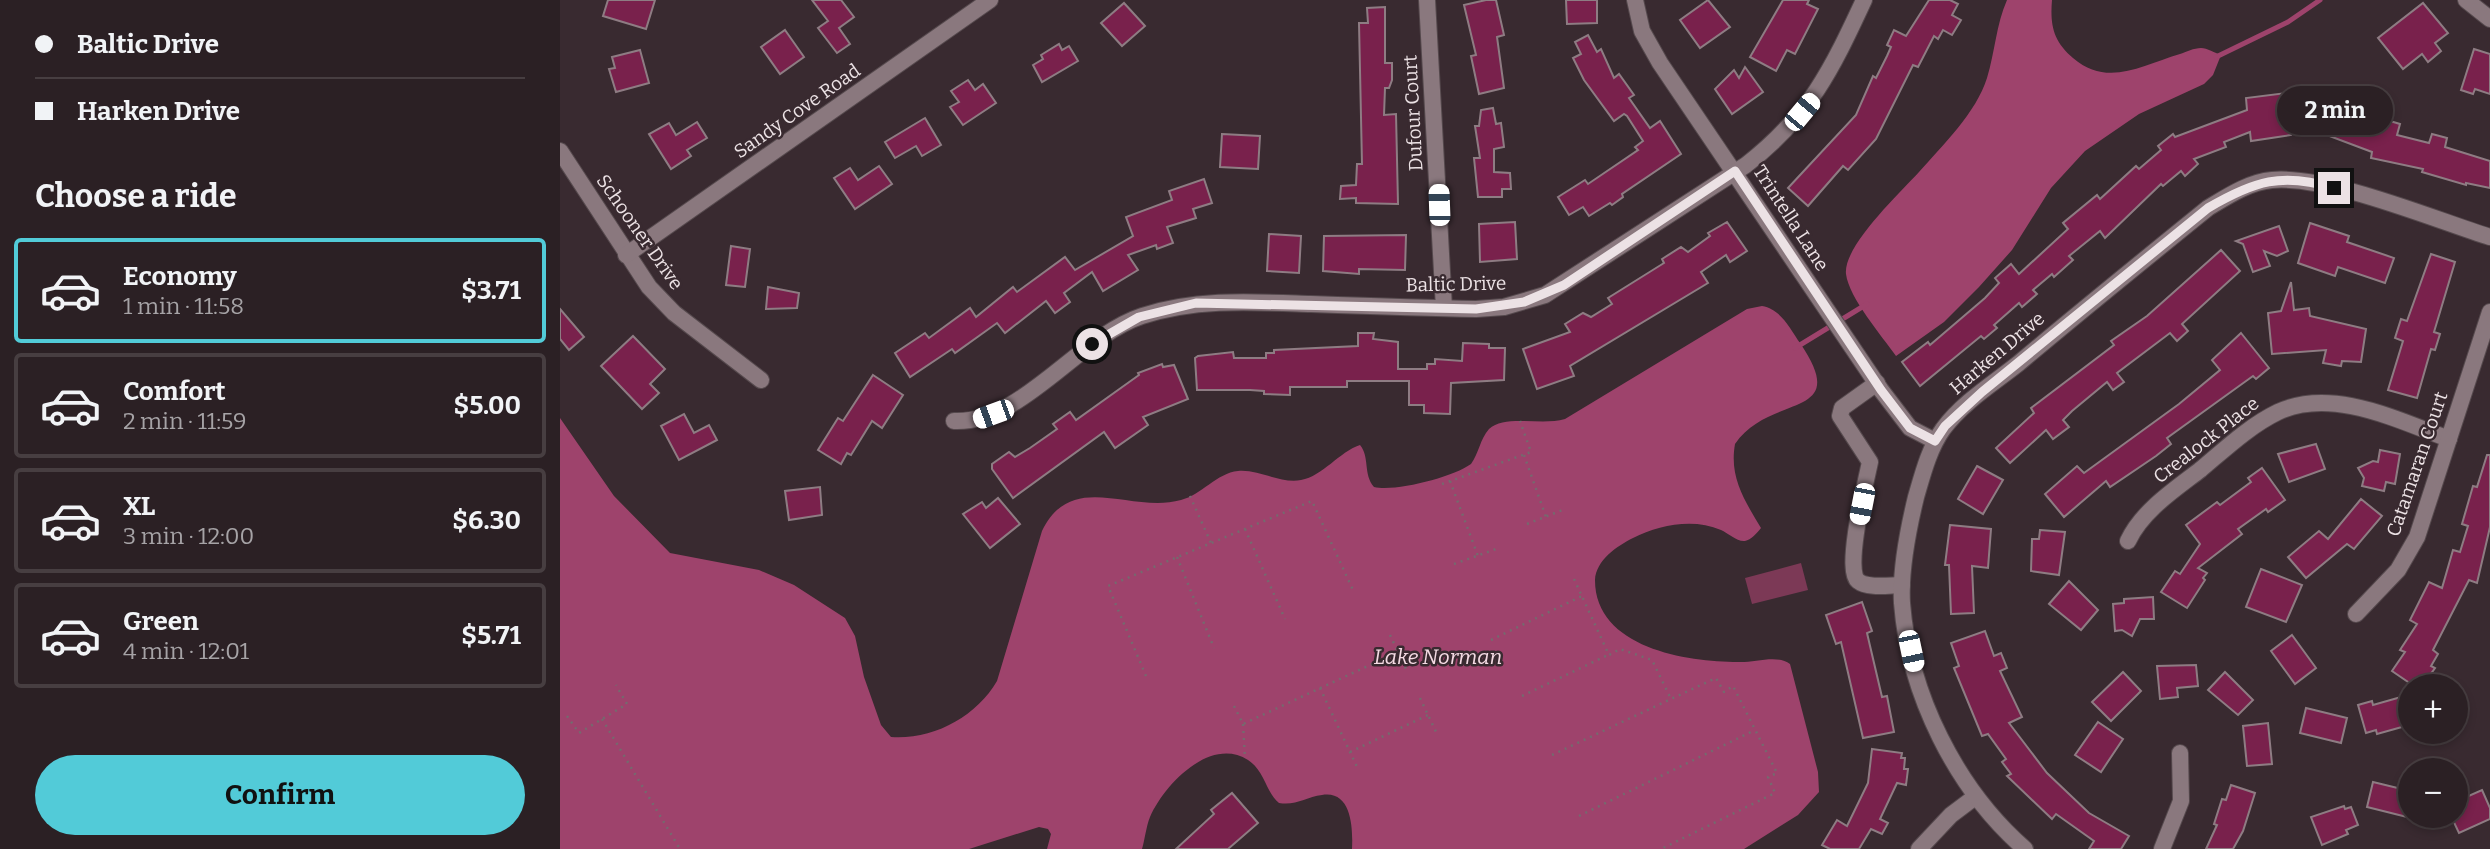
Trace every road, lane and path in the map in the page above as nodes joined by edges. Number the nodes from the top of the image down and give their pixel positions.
1 (990, 0) edge
2 (1427, 0) edge
3 (1635, 0) edge
4 (1864, 0) edge
5 (2466, 0) edge
6 (2490, 19) edge
7 (560, 151) edge
8 (1735, 171) junction
9 (2490, 237) edge
10 (626, 255) junction
11 (1444, 308) junction
12 (2490, 312) edge
13 (761, 380) dead end
14 (1877, 383) junction
15 (954, 421) dead end
16 (1520, 421) dead end
17 (2449, 439) junction
18 (1935, 441) junction
19 (1524, 455) junction
20 (1450, 481) junction
21 (1442, 484) dead end
22 (1190, 496) dead end
23 (1565, 509) dead end
24 (1546, 516) junction
25 (1527, 524) dead end
26 (1245, 529) junction
27 (2128, 541) dead end
28 (1212, 543) junction
29 (1499, 548) dead end
30 (1478, 556) junction
31 (1177, 557) junction
32 (1454, 564) dead end
33 (1574, 579) dead end
34 (1902, 585) junction
35 (1353, 590) dead end
36 (1582, 596) junction
37 (2356, 614) dead end
38 (1284, 619) dead end
39 (1390, 635) dead end
40 (1491, 640) dead end
41 (1214, 648) dead end
42 (1398, 652) junction
43 (1609, 655) junction
44 (1407, 671) dead end
45 (1146, 676) dead end
46 (617, 685) dead end
47 (1320, 688) junction
48 (1522, 696) dead end
49 (1420, 698) dead end
50 (1671, 699) junction
51 (1234, 706) dead end
52 (1428, 715) junction
53 (567, 716) dead end
54 (602, 719) junction
55 (1243, 724) junction
56 (1755, 730) junction
57 (1437, 734) dead end
58 (1350, 752) junction
59 (2180, 753) dead end
60 (1552, 755) dead end
61 (1245, 758) dead end
62 (1358, 769) dead end
63 (1975, 797) junction
64 (1579, 816) dead end
65 (680, 849) edge
66 (1661, 849) edge
67 (1919, 849) edge
68 (2025, 849) edge
69 (2162, 849) edge

1 - 10 street, Sandy Cove Road
2 - 11 street, Dufour Court
3 - 8 street, Trintella Lane
4 - 8 street, Baltic Drive
5 - 6 street
7 - 10 street, Schooner Drive
8 - 11 street, Baltic Drive
8 - 14 street, Trintella Lane
9 - 18 street, Harken Drive
10 - 13 street, Schooner Drive
11 - 15 street, Baltic Drive
12 - 17 street, Catamaran Court
14 - 18 street, Trintella Lane
14 - 34 street
16 - 19 path
17 - 27 street, Crealock Place
17 - 37 street, Catamaran Court
18 - 34 street, Harken Drive
19 - 20 path
19 - 24 path
20 - 21 path
20 - 30 path
22 - 28 path
23 - 24 path
24 - 25 path
26 - 28 path
26 - 35 path
26 - 38 path
28 - 31 path
29 - 30 path
30 - 32 path
31 - 41 path
31 - 45 path
33 - 36 path
34 - 63 street, Harken Drive
36 - 40 path
36 - 43 path
39 - 42 path
42 - 44 path
42 - 47 path
43 - 48 path
43 - 50 path
46 - 54 path
47 - 55 path
47 - 58 path
49 - 52 path
50 - 56 path
50 - 60 path
51 - 55 path
52 - 57 path
52 - 58 path
53 - 54 path
54 - 65 path
55 - 61 path
56 - 64 path
56 - 66 path
58 - 62 path
59 - 69 street
63 - 67 street
63 - 68 street, Harken Drive

